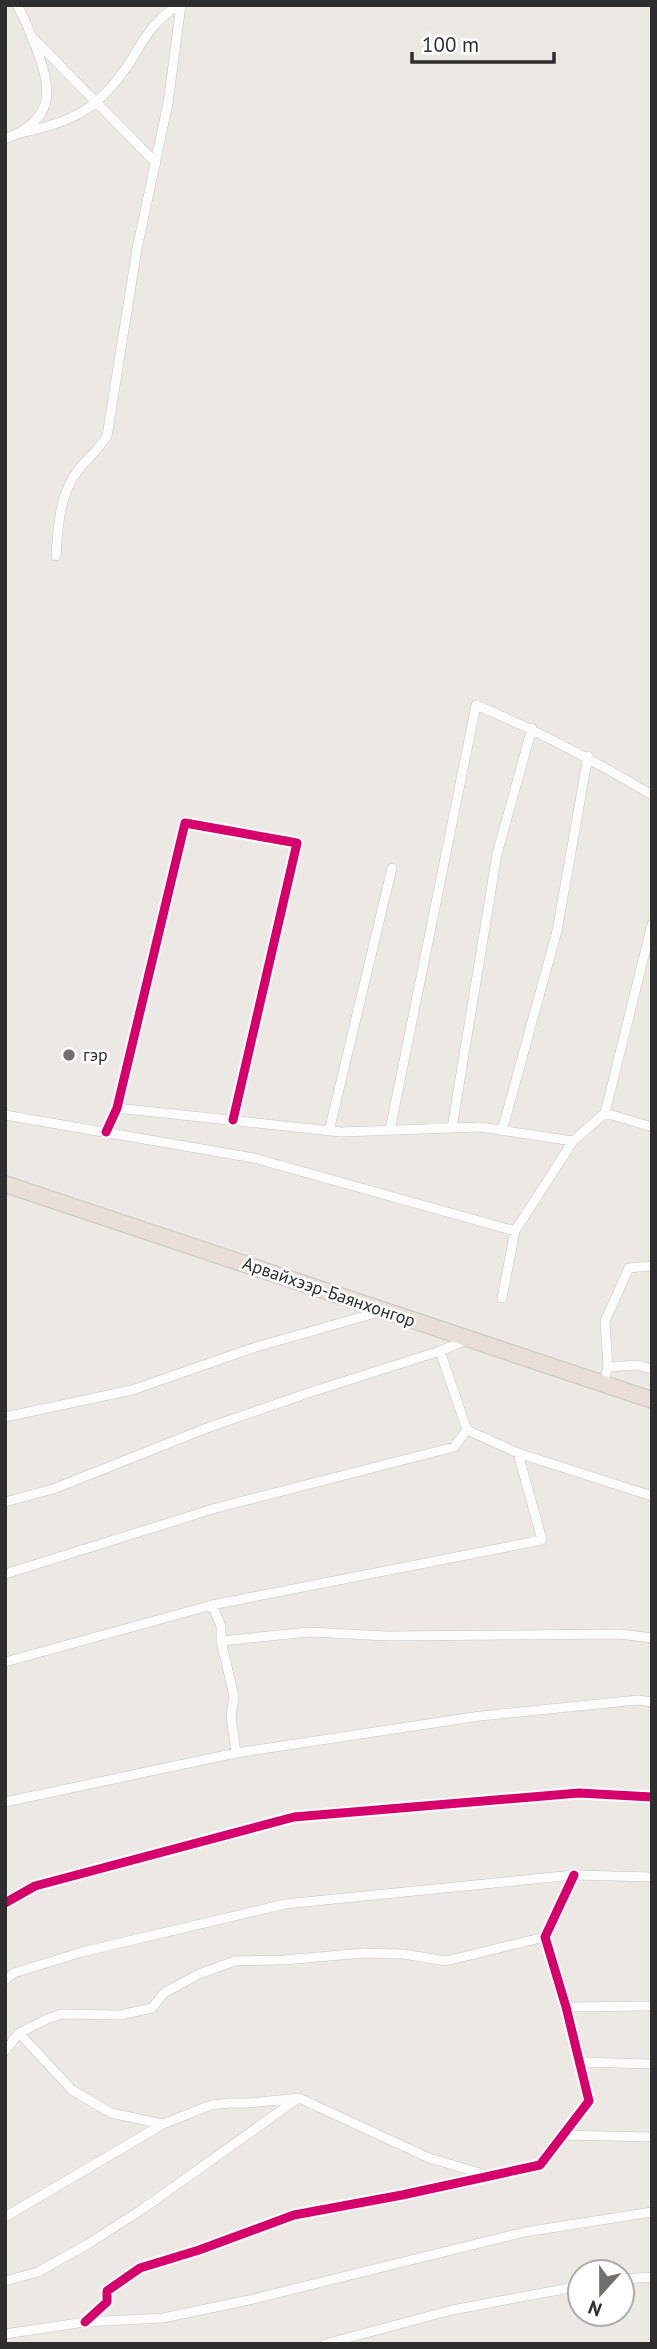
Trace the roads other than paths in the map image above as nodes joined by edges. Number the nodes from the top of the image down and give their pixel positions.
1 (17, 5) edge
2 (180, 5) edge
3 (31, 36) junction
4 (95, 104) junction
5 (16, 134) junction
6 (5, 139) edge
7 (156, 163) junction
8 (56, 556) dead end
9 (532, 728) junction
10 (588, 756) junction
11 (652, 795) edge
12 (392, 868) dead end
13 (652, 924) edge
14 (117, 1108) junction
15 (606, 1114) junction
16 (5, 1115) edge
17 (233, 1120) junction
18 (652, 1127) edge
19 (452, 1128) junction
20 (329, 1130) junction
21 (390, 1130) junction
22 (502, 1131) junction
23 (106, 1132) junction
24 (573, 1141) junction
25 (5, 1184) edge
26 (515, 1231) junction
27 (652, 1266) edge
28 (502, 1298) dead end
29 (384, 1311) junction
30 (469, 1339) junction
31 (440, 1351) junction
32 (608, 1367) junction
33 (652, 1369) edge
34 (603, 1384) junction
35 (652, 1400) edge
36 (5, 1417) edge
37 (467, 1430) junction
38 (518, 1453) junction
39 (652, 1496) edge
40 (5, 1502) edge
41 (5, 1574) edge
42 (212, 1605) junction
43 (652, 1638) edge
44 (221, 1642) junction
45 (5, 1662) edge
46 (652, 1702) edge
47 (236, 1753) junction
48 (652, 1797) edge
49 (5, 1802) edge
50 (574, 1875) junction
51 (652, 1877) edge
52 (5, 1903) edge
53 (545, 1937) junction
54 (5, 1980) edge
55 (652, 2006) edge
56 (566, 2007) junction
57 (19, 2033) junction
58 (5, 2051) edge
59 (580, 2062) junction
60 (652, 2064) edge
61 (299, 2098) junction
62 (163, 2124) junction
63 (563, 2135) junction
64 (652, 2137) edge
65 (490, 2176) junction
66 (652, 2212) edge
67 (5, 2217) edge
68 (5, 2281) edge
69 (566, 2289) edge
70 (85, 2322) junction
71 (5, 2334) edge
72 (325, 2344) edge

1 - 3 street
2 - 4 street
2 - 7 street
3 - 4 street
3 - 5 street
4 - 5 street
4 - 7 street
5 - 6 street
7 - 8 street
9 - 10 street
9 - 19 street
9 - 21 street
10 - 11 street
10 - 22 street
12 - 20 street
13 - 15 street
14 - 17 street
14 - 17 street
14 - 23 street
15 - 18 street
15 - 24 street
16 - 23 street
17 - 20 street
19 - 21 street
19 - 22 street
20 - 21 street
22 - 24 street
23 - 26 street
24 - 26 street
25 - 29 highway, Арвайхээр-Баянхонгор
26 - 28 street
27 - 32 street
29 - 30 highway, Арвайхээр-Баянхонгор
29 - 36 street
30 - 31 street
30 - 34 highway, Арвайхээр-Баянхонгор
31 - 37 street
31 - 40 street
32 - 33 street
32 - 34 street
34 - 35 highway, Арвайхээр-Баянхонгор
37 - 38 street
37 - 41 street
38 - 39 street
38 - 42 street
42 - 44 street
42 - 45 street
43 - 44 street
44 - 47 street
46 - 47 street
47 - 49 street
48 - 52 street
50 - 51 street
50 - 53 street
50 - 54 street
53 - 56 street
53 - 57 street
55 - 56 street
56 - 59 street
57 - 58 street
57 - 62 street
59 - 60 street
59 - 63 street
61 - 62 street
61 - 65 street
61 - 68 street
62 - 67 street
63 - 64 street
63 - 65 street
65 - 70 street
66 - 70 street
69 - 72 street
70 - 71 street

